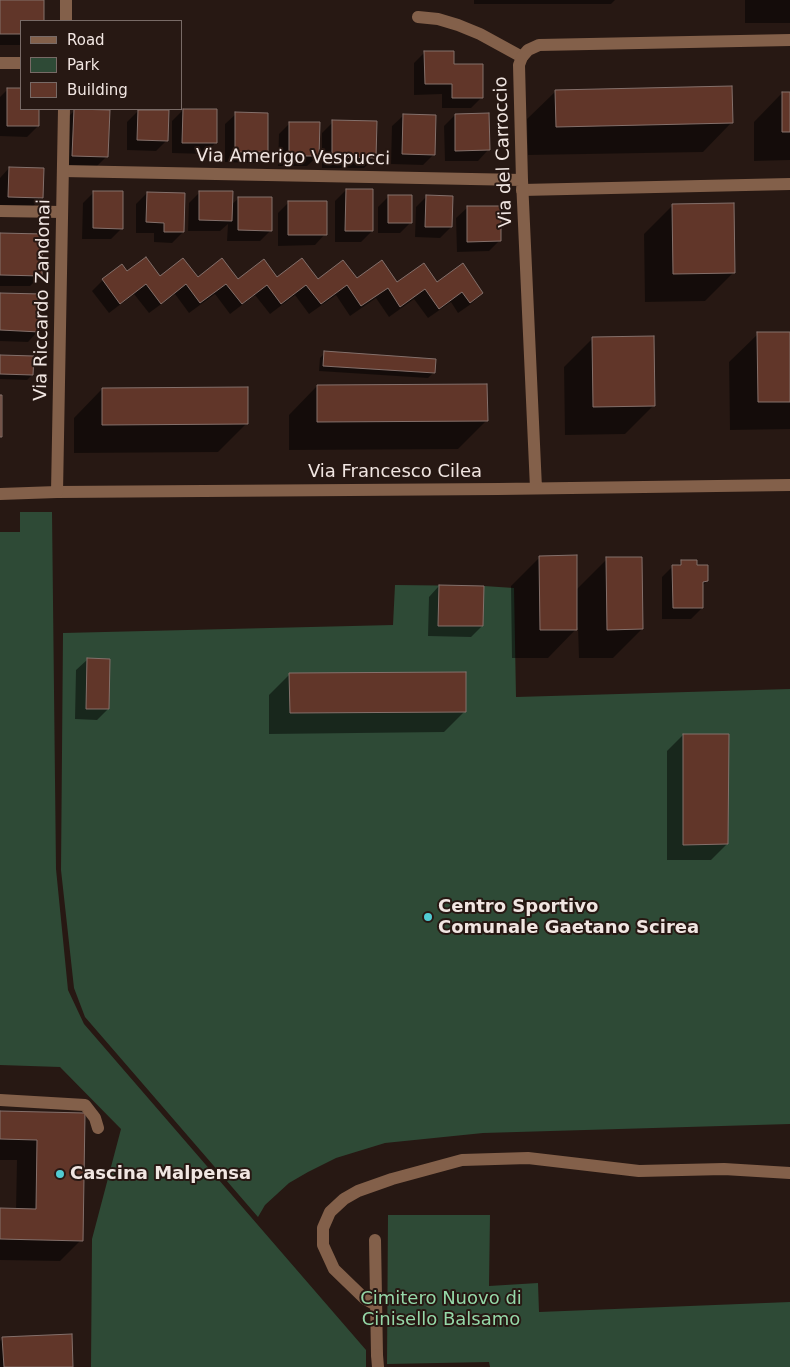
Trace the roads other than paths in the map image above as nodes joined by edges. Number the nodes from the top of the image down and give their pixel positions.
1 (66, 0) edge
2 (418, 17) dead end
3 (66, 20) edge
4 (790, 40) edge
5 (522, 57) junction
6 (0, 63) edge
7 (20, 63) edge
8 (64, 110) edge
9 (63, 171) junction
10 (522, 184) junction
11 (790, 184) edge
12 (0, 211) edge
13 (62, 212) junction
14 (790, 485) edge
15 (536, 488) junction
16 (57, 492) junction
17 (0, 494) edge
18 (0, 1100) edge
19 (98, 1128) dead end
20 (790, 1173) edge
21 (375, 1240) dead end
22 (376, 1305) junction
23 (378, 1361) edge

1 - 3 street
2 - 5 street
4 - 5 street, Via del Carroccio
5 - 10 street, Via del Carroccio
6 - 7 street
8 - 9 street, Via Riccardo Zandonai
9 - 10 street, Via Amerigo Vespucci
9 - 13 street, Via Riccardo Zandonai
10 - 11 street, Via Amerigo Vespucci
10 - 15 street, Via del Carroccio
12 - 13 street
13 - 16 street, Via Riccardo Zandonai
14 - 15 street, Via Francesco Cilea
15 - 16 street, Via Francesco Cilea
16 - 17 street, Via Francesco Cilea
18 - 19 street
20 - 22 street
21 - 22 street
22 - 23 street

